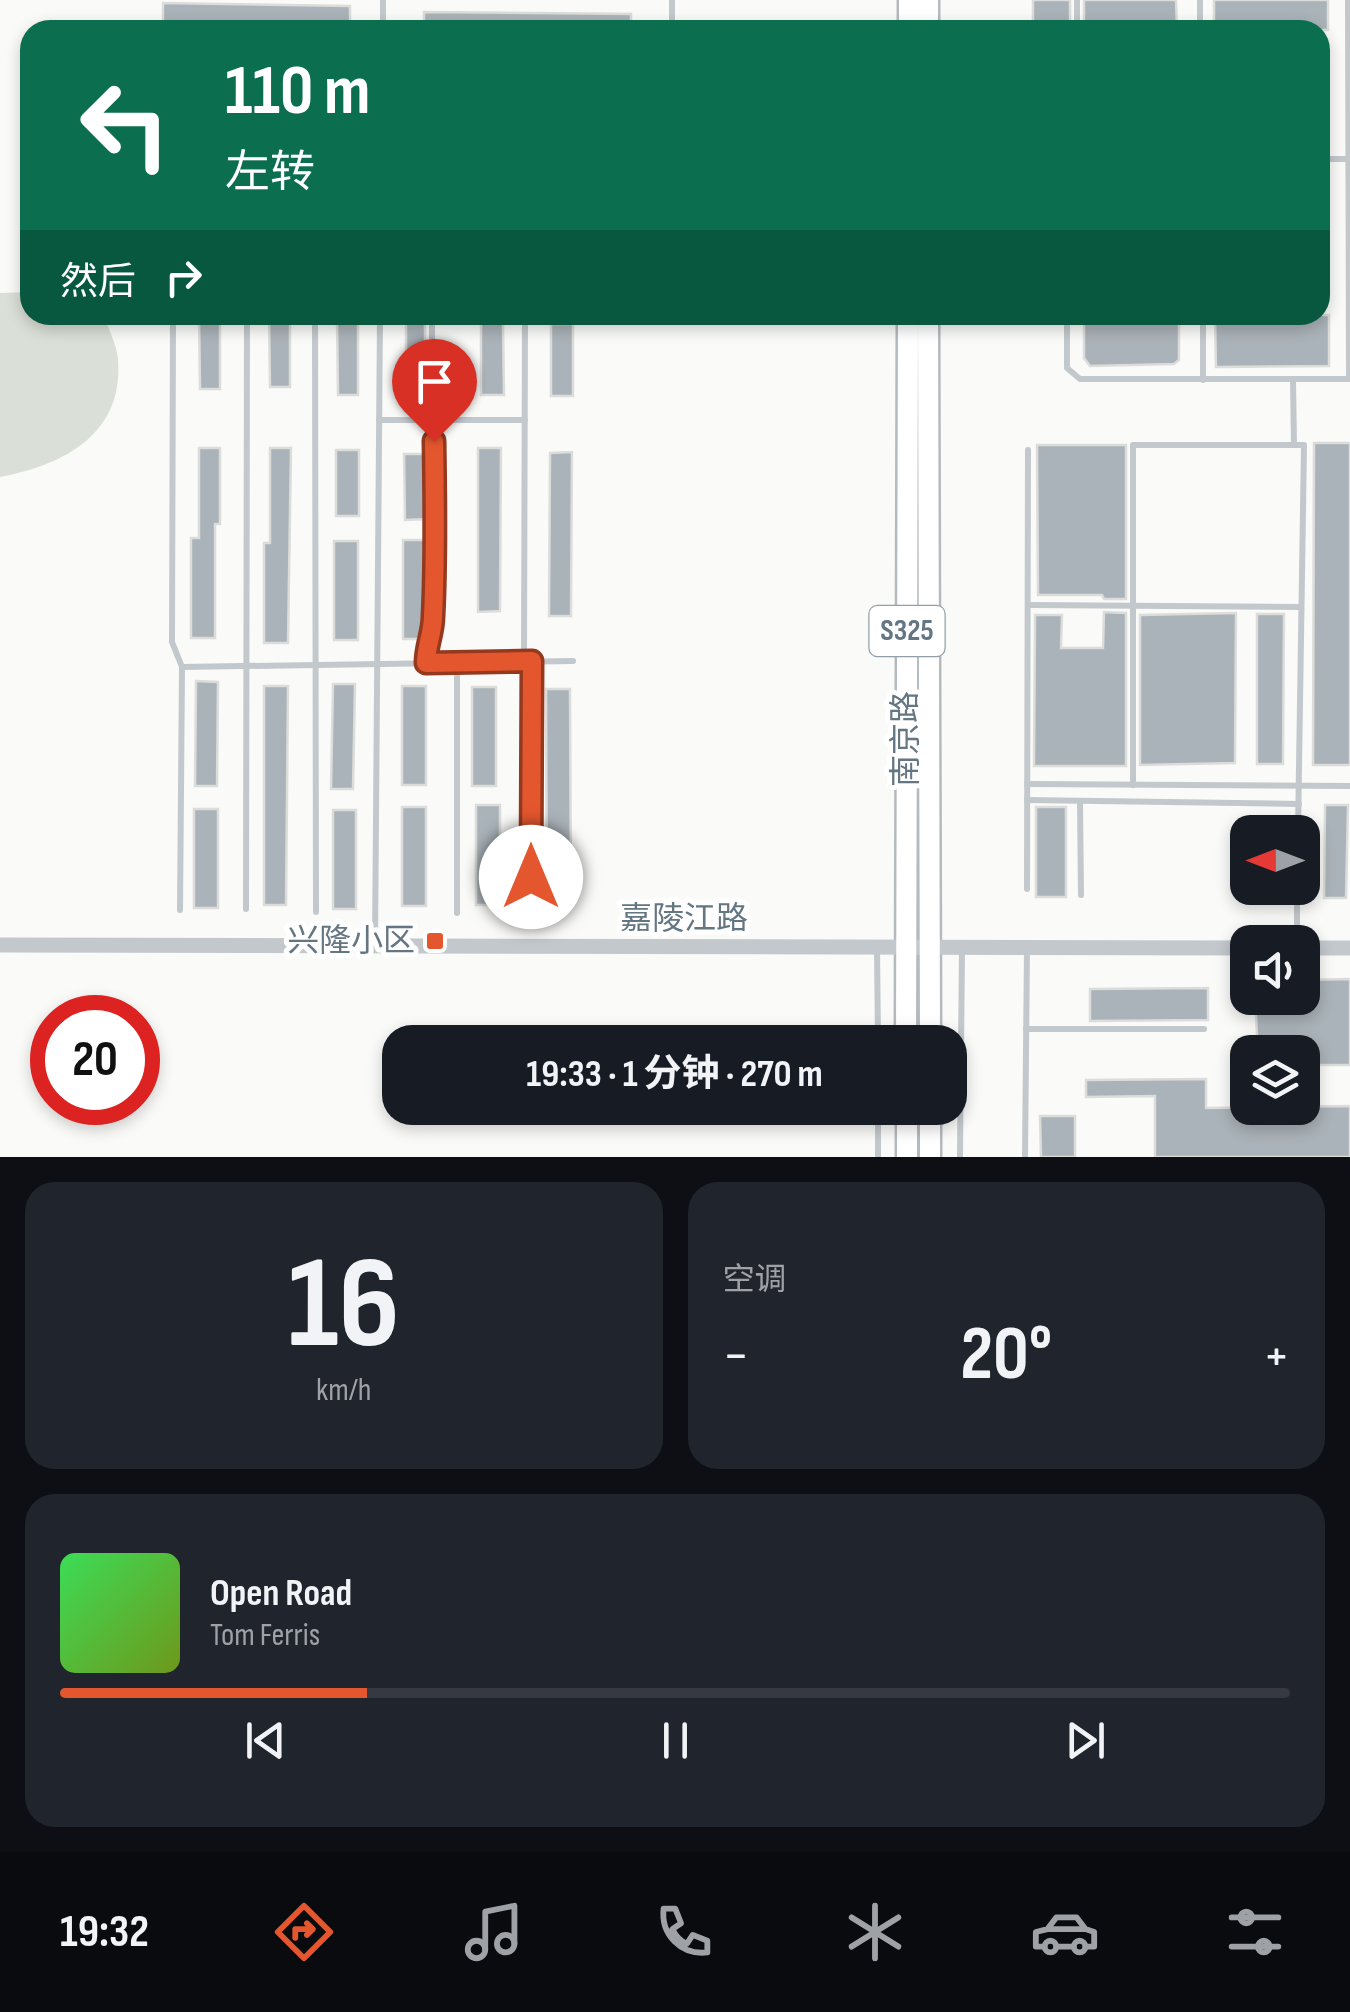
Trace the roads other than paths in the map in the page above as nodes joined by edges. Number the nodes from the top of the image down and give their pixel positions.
1 (1348, 0) edge
2 (1349, 159) edge
3 (174, 325) edge
4 (247, 325) edge
5 (315, 325) edge
6 (380, 325) edge
7 (432, 325) edge
8 (525, 325) edge
9 (908, 325) edge
10 (928, 325) edge
11 (1067, 325) edge
12 (1202, 325) edge
13 (1203, 380) junction
14 (1294, 380) junction
15 (1350, 380) edge
16 (379, 420) junction
17 (432, 420) junction
18 (525, 420) junction
19 (434, 441) dead end
20 (1294, 445) junction
21 (1028, 450) dead end
22 (1028, 605) junction
23 (1134, 606) junction
24 (1302, 607) junction
25 (528, 661) junction
26 (573, 661) dead end
27 (456, 662) junction
28 (426, 663) junction
29 (316, 664) junction
30 (377, 664) junction
31 (182, 666) junction
32 (246, 666) junction
33 (1027, 784) junction
34 (1134, 784) junction
35 (1299, 786) junction
36 (1350, 786) edge
37 (1027, 800) junction
38 (1080, 800) junction
39 (1299, 804) junction
40 (1299, 815) edge
41 (1027, 890) dead end
42 (1080, 895) dead end
43 (246, 908) dead end
44 (180, 910) dead end
45 (316, 912) dead end
46 (458, 912) dead end
47 (531, 913) dead end
48 (0, 945) edge
49 (374, 946) junction
50 (877, 947) junction
51 (929, 947) junction
52 (962, 947) junction
53 (1027, 947) junction
54 (905, 948) junction
55 (1230, 948) edge
56 (1320, 948) edge
57 (1350, 948) edge
58 (878, 1025) edge
59 (906, 1025) edge
60 (930, 1025) edge
61 (1026, 1028) junction
62 (1204, 1028) dead end
63 (878, 1125) edge
64 (907, 1125) edge
65 (930, 1125) edge
66 (878, 1157) edge
67 (907, 1157) edge
68 (930, 1157) edge
69 (960, 1157) edge
70 (1025, 1157) edge

1 - 2 lane
2 - 15 lane
3 - 31 lane
4 - 32 lane
5 - 29 lane
6 - 16 lane
7 - 17 lane
8 - 18 lane
9 - 54 main road, 南京路 / S325
10 - 51 main road, 南京路 / S325
11 - 13 lane
12 - 13 lane
13 - 14 lane
14 - 15 lane
14 - 20 lane
16 - 17 lane
16 - 30 lane
17 - 18 lane
18 - 25 lane
19 - 28 lane
20 - 23 lane
20 - 24 lane
21 - 22 lane
22 - 23 lane
22 - 33 lane
23 - 24 lane
23 - 34 lane
24 - 35 lane
25 - 26 lane
25 - 27 lane
25 - 47 lane
27 - 28 lane
27 - 46 lane
28 - 30 lane
29 - 30 lane
29 - 32 lane
29 - 45 lane
30 - 49 lane
31 - 32 lane
31 - 44 lane
32 - 43 lane
33 - 34 lane
33 - 37 lane
34 - 35 lane
35 - 36 lane
35 - 39 lane
37 - 38 lane
37 - 41 lane
38 - 39 lane
38 - 42 lane
39 - 40 lane
48 - 49 street, 嘉陵江路
49 - 50 street, 嘉陵江路
50 - 54 street, 嘉陵江路
50 - 58 lane
51 - 52 street, 嘉陵江路
51 - 54 street, 嘉陵江路
51 - 60 main road, 南京路 / S325
52 - 53 street, 嘉陵江路
52 - 69 lane
53 - 55 street, 嘉陵江路
53 - 61 lane
54 - 59 main road, 南京路 / S325
56 - 57 street
61 - 62 lane
61 - 70 lane
63 - 66 lane
64 - 67 main road
65 - 68 main road

